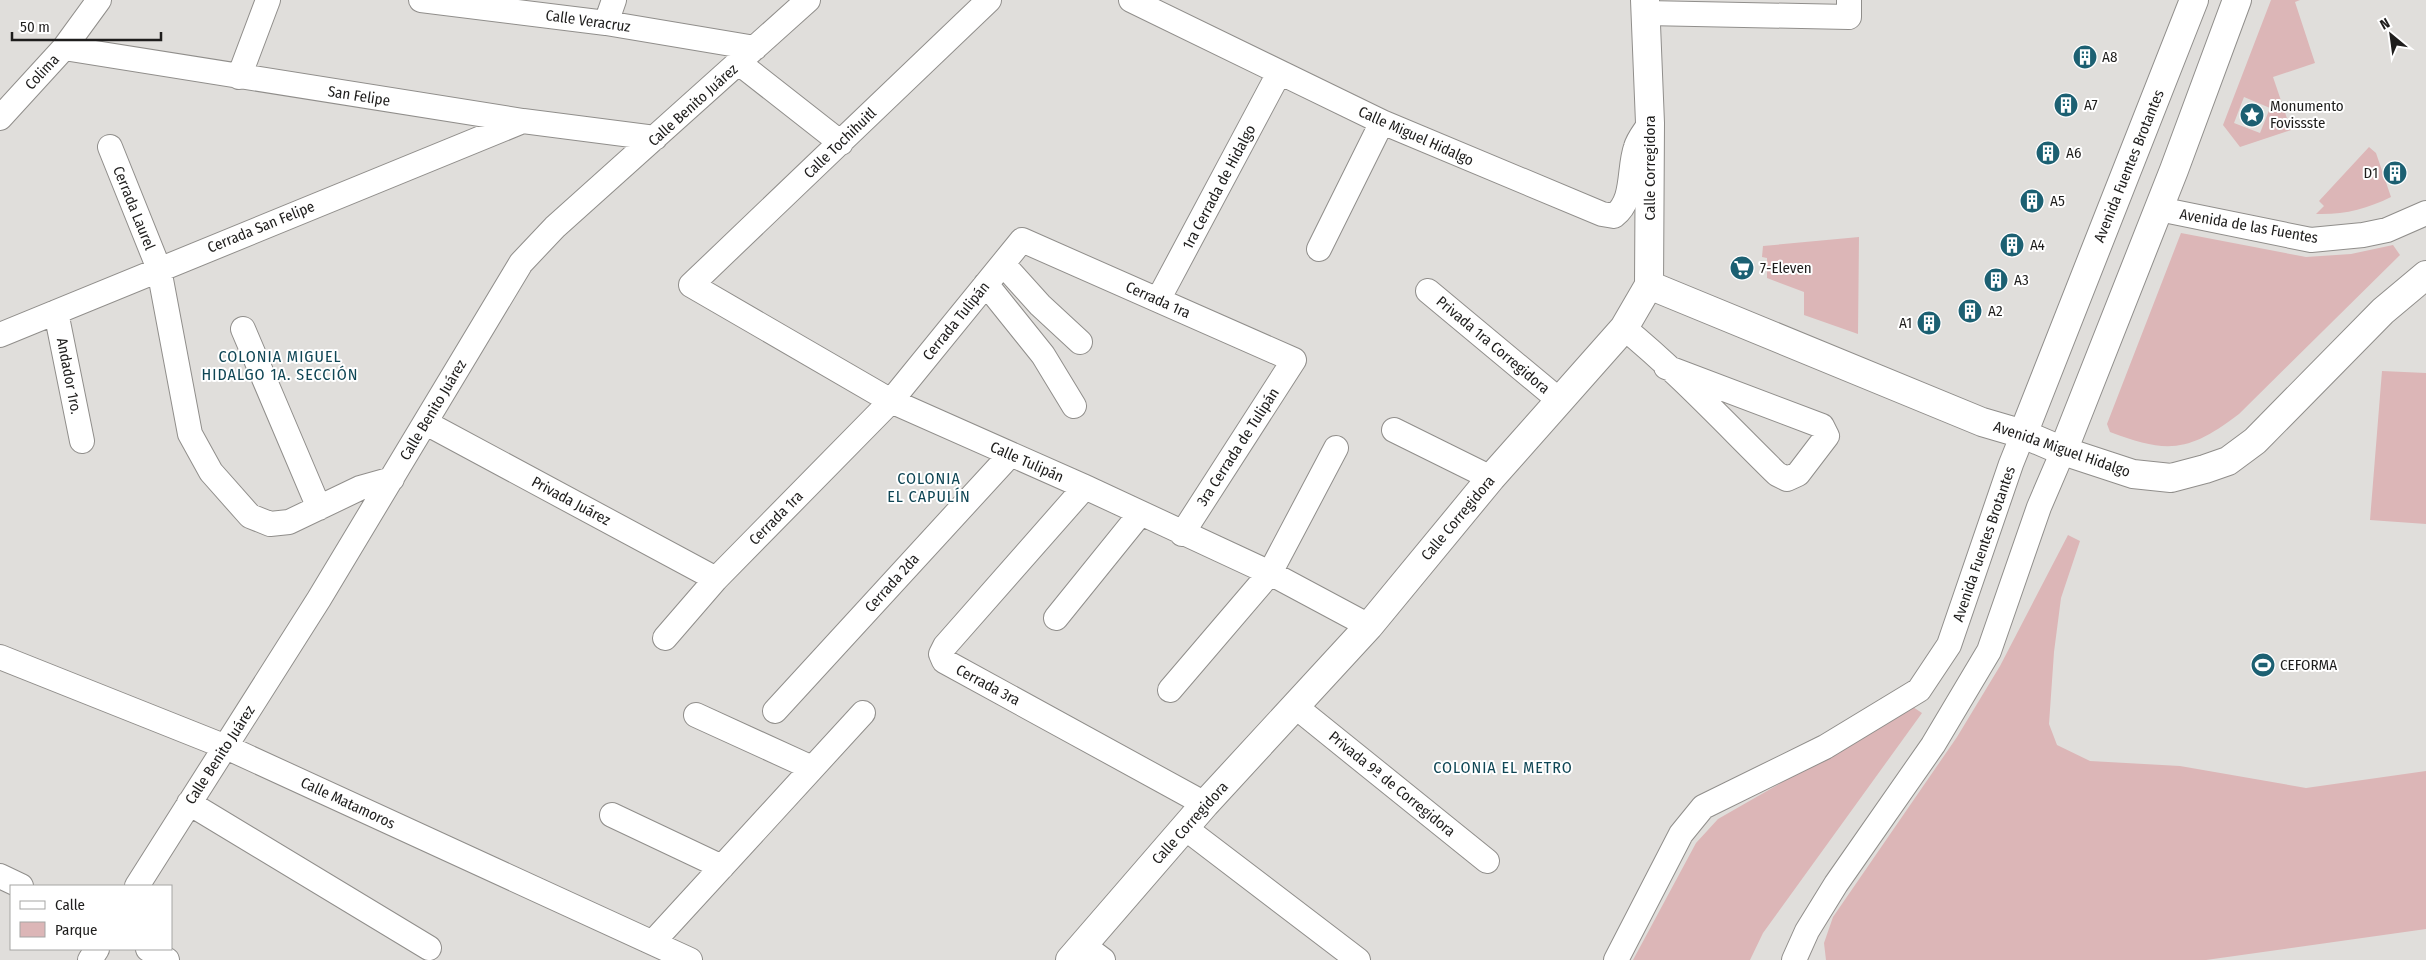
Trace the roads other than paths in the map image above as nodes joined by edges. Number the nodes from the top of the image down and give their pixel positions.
1 (100, 0) edge
2 (268, 0) edge
3 (421, 0) edge
4 (614, 0) edge
5 (808, 0) edge
6 (989, 0) edge
7 (1849, 0) edge
8 (2194, 0) edge
9 (2237, 0) edge
10 (1141, 2) edge
11 (1644, 4) edge
12 (606, 23) junction
13 (2183, 30) junction
14 (2220, 47) junction
15 (64, 48) junction
16 (747, 56) junction
17 (1279, 73) junction
18 (239, 77) junction
19 (0, 118) edge
20 (523, 121) junction
21 (1382, 122) junction
22 (1650, 123) junction
23 (655, 138) junction
24 (841, 143) junction
25 (110, 147) dead end
26 (2158, 209) junction
27 (2426, 213) edge
28 (1022, 240) joint
29 (1319, 249) dead end
30 (1004, 264) junction
31 (159, 268) junction
32 (2426, 275) edge
33 (986, 284) junction
34 (691, 285) joint
35 (1649, 285) junction
36 (1428, 291) dead end
37 (1158, 300) junction
38 (56, 312) junction
39 (1624, 328) junction
40 (243, 329) dead end
41 (0, 335) edge
42 (1080, 342) dead end
43 (1294, 360) joint
44 (1666, 367) junction
45 (1559, 400) junction
46 (891, 401) junction
47 (1074, 406) dead end
48 (426, 423) junction
49 (1394, 430) dead end
50 (2023, 434) junction
51 (82, 441) dead end
52 (1336, 448) dead end
53 (2063, 451) junction
54 (1010, 455) junction
55 (1491, 478) junction
56 (392, 479) junction
57 (1085, 487) junction
58 (319, 508) junction
59 (1140, 514) junction
60 (1182, 534) junction
61 (1270, 573) junction
62 (716, 579) junction
63 (1056, 618) dead end
64 (1369, 626) junction
65 (665, 638) dead end
66 (0, 658) edge
67 (1170, 690) dead end
68 (1296, 706) junction
69 (775, 711) dead end
70 (863, 713) dead end
71 (696, 715) dead end
72 (226, 747) junction
73 (812, 768) junction
74 (189, 803) junction
75 (1206, 804) junction
76 (612, 815) dead end
77 (1185, 828) junction
78 (1487, 861) dead end
79 (722, 867) junction
80 (0, 876) edge
81 (19, 885) edge
82 (138, 885) edge
83 (1807, 931) junction
84 (653, 942) junction
85 (429, 948) dead end
86 (150, 950) edge
87 (1085, 955) edge
88 (167, 960) edge
89 (690, 960) edge
90 (1358, 960) edge
91 (1616, 960) edge
92 (1794, 960) edge
93 (1805, 960) edge

1 - 15 street, Colima
2 - 18 street
3 - 12 street, Calle Veracruz
4 - 12 street
5 - 16 street, Calle Benito Juárez
6 - 24 street, Calle Tochihuitl
7 - 11 street
8 - 13 street, Avenida Fuentes Brotantes
9 - 14 street
10 - 17 street, Calle Miguel Hidalgo
11 - 22 street, Calle Corregidora
12 - 16 street, Calle Veracruz
13 - 14 street
13 - 50 street, Avenida Fuentes Brotantes
14 - 26 street
15 - 18 street, San Felipe
15 - 19 street, Colima
16 - 23 street, Calle Benito Juárez
16 - 24 street
17 - 21 street, Calle Miguel Hidalgo
17 - 37 street, 1ra Cerrada de Hidalgo
18 - 20 street, San Felipe
20 - 23 street, San Felipe
20 - 31 street, Cerrada San Felipe
21 - 22 street, Calle Miguel Hidalgo
21 - 29 street
22 - 35 street, Calle Corregidora
23 - 48 street, Calle Benito Juárez
24 - 34 street, Calle Tochihuitl
25 - 31 street, Cerrada Laurel
26 - 27 street, Avenida de las Fuentes
26 - 53 street
28 - 30 street, Cerrada Tulipán
28 - 37 street, Cerrada 1ra
30 - 33 street, Cerrada Tulipán
30 - 42 street
31 - 38 street, Cerrada San Felipe
31 - 58 street, Cerrada Laurel
32 - 53 street, Avenida Miguel Hidalgo
33 - 46 street, Cerrada Tulipán
33 - 47 street
34 - 46 street, Calle Tulipán
35 - 39 street, Calle Corregidora
35 - 50 street, Avenida Miguel Hidalgo
36 - 45 street, Privada 1ra Corregidora
37 - 43 street, Cerrada 1ra
38 - 41 street, Cerrada San Felipe
38 - 51 street, Andador 1ro.
39 - 44 street
39 - 45 street, Calle Corregidora
40 - 58 street
43 - 60 street, 3ra Cerrada de Tulipán
44 - 44 street
45 - 55 street, Calle Corregidora
46 - 54 street, Calle Tulipán
46 - 62 street, Cerrada 1ra
48 - 56 street, Calle Benito Juárez
48 - 62 street, Privada Juárez
49 - 55 street
50 - 53 street, Avenida Miguel Hidalgo
50 - 91 street, Avenida Fuentes Brotantes
52 - 61 street
53 - 83 street
54 - 57 street, Calle Tulipán
54 - 69 street, Cerrada 2da
55 - 64 street, Calle Corregidora
56 - 58 street, Cerrada Laurel
56 - 72 street, Calle Benito Juárez
57 - 59 street, Calle Tulipán
57 - 75 street, Cerrada 3ra
59 - 60 street, Calle Tulipán
59 - 63 street
60 - 61 street, Calle Tulipán
61 - 64 street, Calle Tulipán
61 - 67 street
62 - 65 street, Cerrada 1ra
64 - 68 street, Calle Corregidora
66 - 72 street, Calle Matamoros
68 - 75 street, Calle Corregidora
68 - 78 street, Privada 9ª de Corregidora
70 - 73 street
71 - 73 street
72 - 74 street, Calle Benito Juárez
72 - 84 street, Calle Matamoros
73 - 79 street
74 - 82 street, Calle Benito Juárez
74 - 85 street
75 - 77 street, Calle Corregidora
76 - 79 street
77 - 87 street, Calle Corregidora
77 - 90 street
79 - 84 street
80 - 81 street
83 - 92 street
83 - 93 street
84 - 89 street, Calle Matamoros
86 - 88 street

